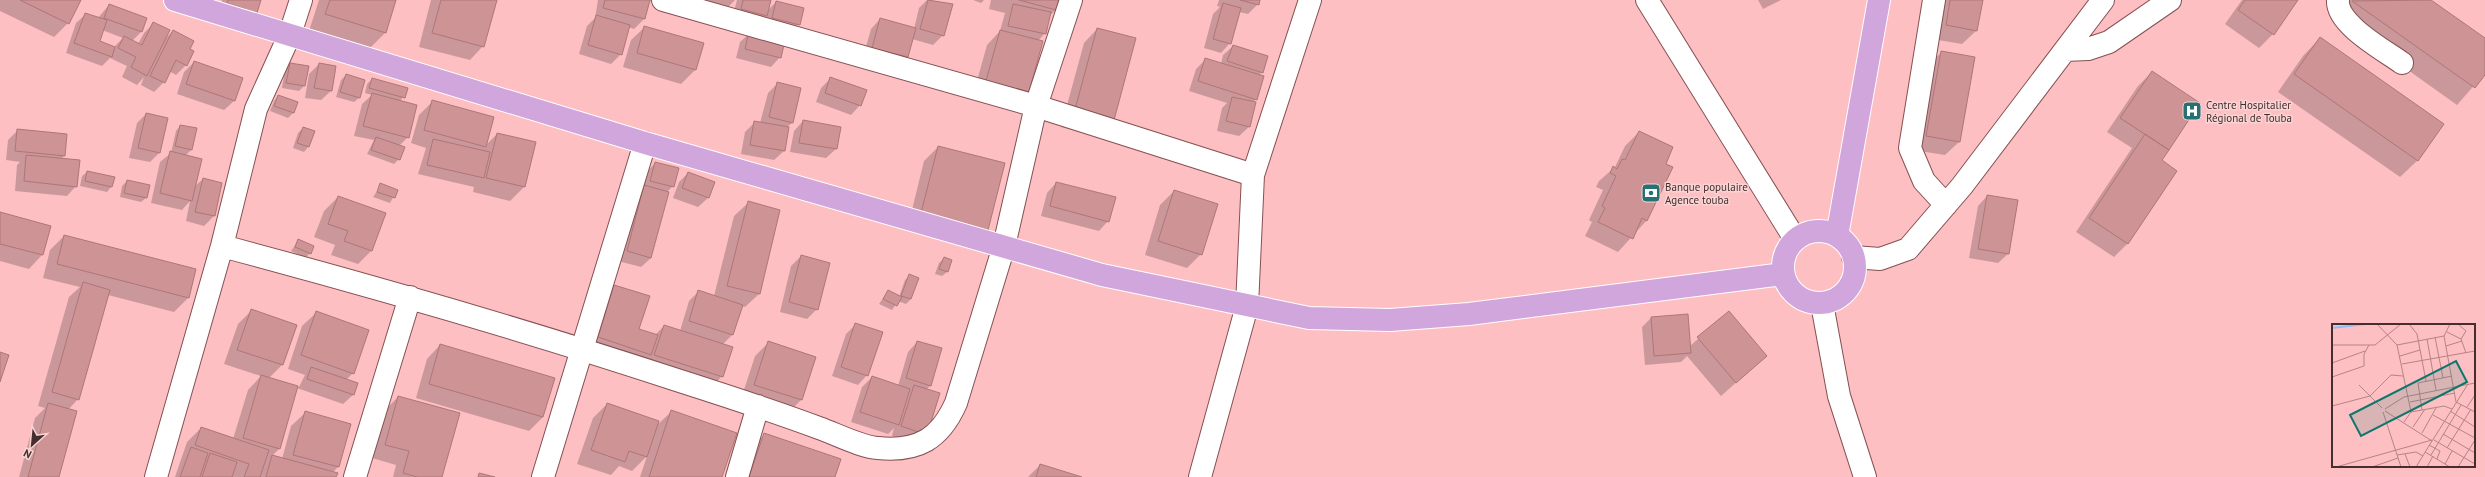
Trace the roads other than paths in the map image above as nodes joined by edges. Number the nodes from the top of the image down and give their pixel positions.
1 (175, 0) edge
2 (301, 0) edge
3 (662, 0) edge
4 (1071, 0) edge
5 (1310, 0) edge
6 (1647, 0) edge
7 (1879, 0) edge
8 (1934, 0) edge
9 (2103, 0) edge
10 (2170, 0) edge
11 (2338, 0) edge
12 (290, 34) junction
13 (2065, 50) junction
14 (2402, 63) dead end
15 (1036, 106) junction
16 (645, 142) junction
17 (1253, 175) junction
18 (1946, 205) junction
19 (1837, 236) junction
20 (1795, 239) junction
21 (222, 246) junction
22 (1004, 246) junction
23 (1853, 257) junction
24 (1783, 274) junction
25 (410, 296) junction
26 (1822, 304) junction
27 (1247, 306) junction
28 (582, 349) junction
29 (758, 406) junction
30 (156, 477) edge
31 (355, 477) edge
32 (543, 477) edge
33 (737, 477) edge
34 (1200, 477) edge
35 (1865, 477) edge

1 - 12 main road
2 - 12 street
3 - 15 street
4 - 15 street
5 - 17 street
6 - 20 street
7 - 19 main road
8 - 18 street
9 - 13 street
10 - 13 street
11 - 14 street
12 - 16 main road
12 - 21 street
13 - 18 street
15 - 17 street
15 - 22 street
16 - 22 main road
16 - 28 street
17 - 27 street
18 - 23 street
19 - 20 main road
19 - 23 main road
20 - 24 main road
21 - 25 street
21 - 30 street
22 - 27 main road
22 - 29 street
23 - 26 main road
24 - 26 main road
24 - 27 main road
25 - 28 street
25 - 31 street
26 - 35 street
27 - 34 street
28 - 29 street
28 - 32 street
29 - 33 street

